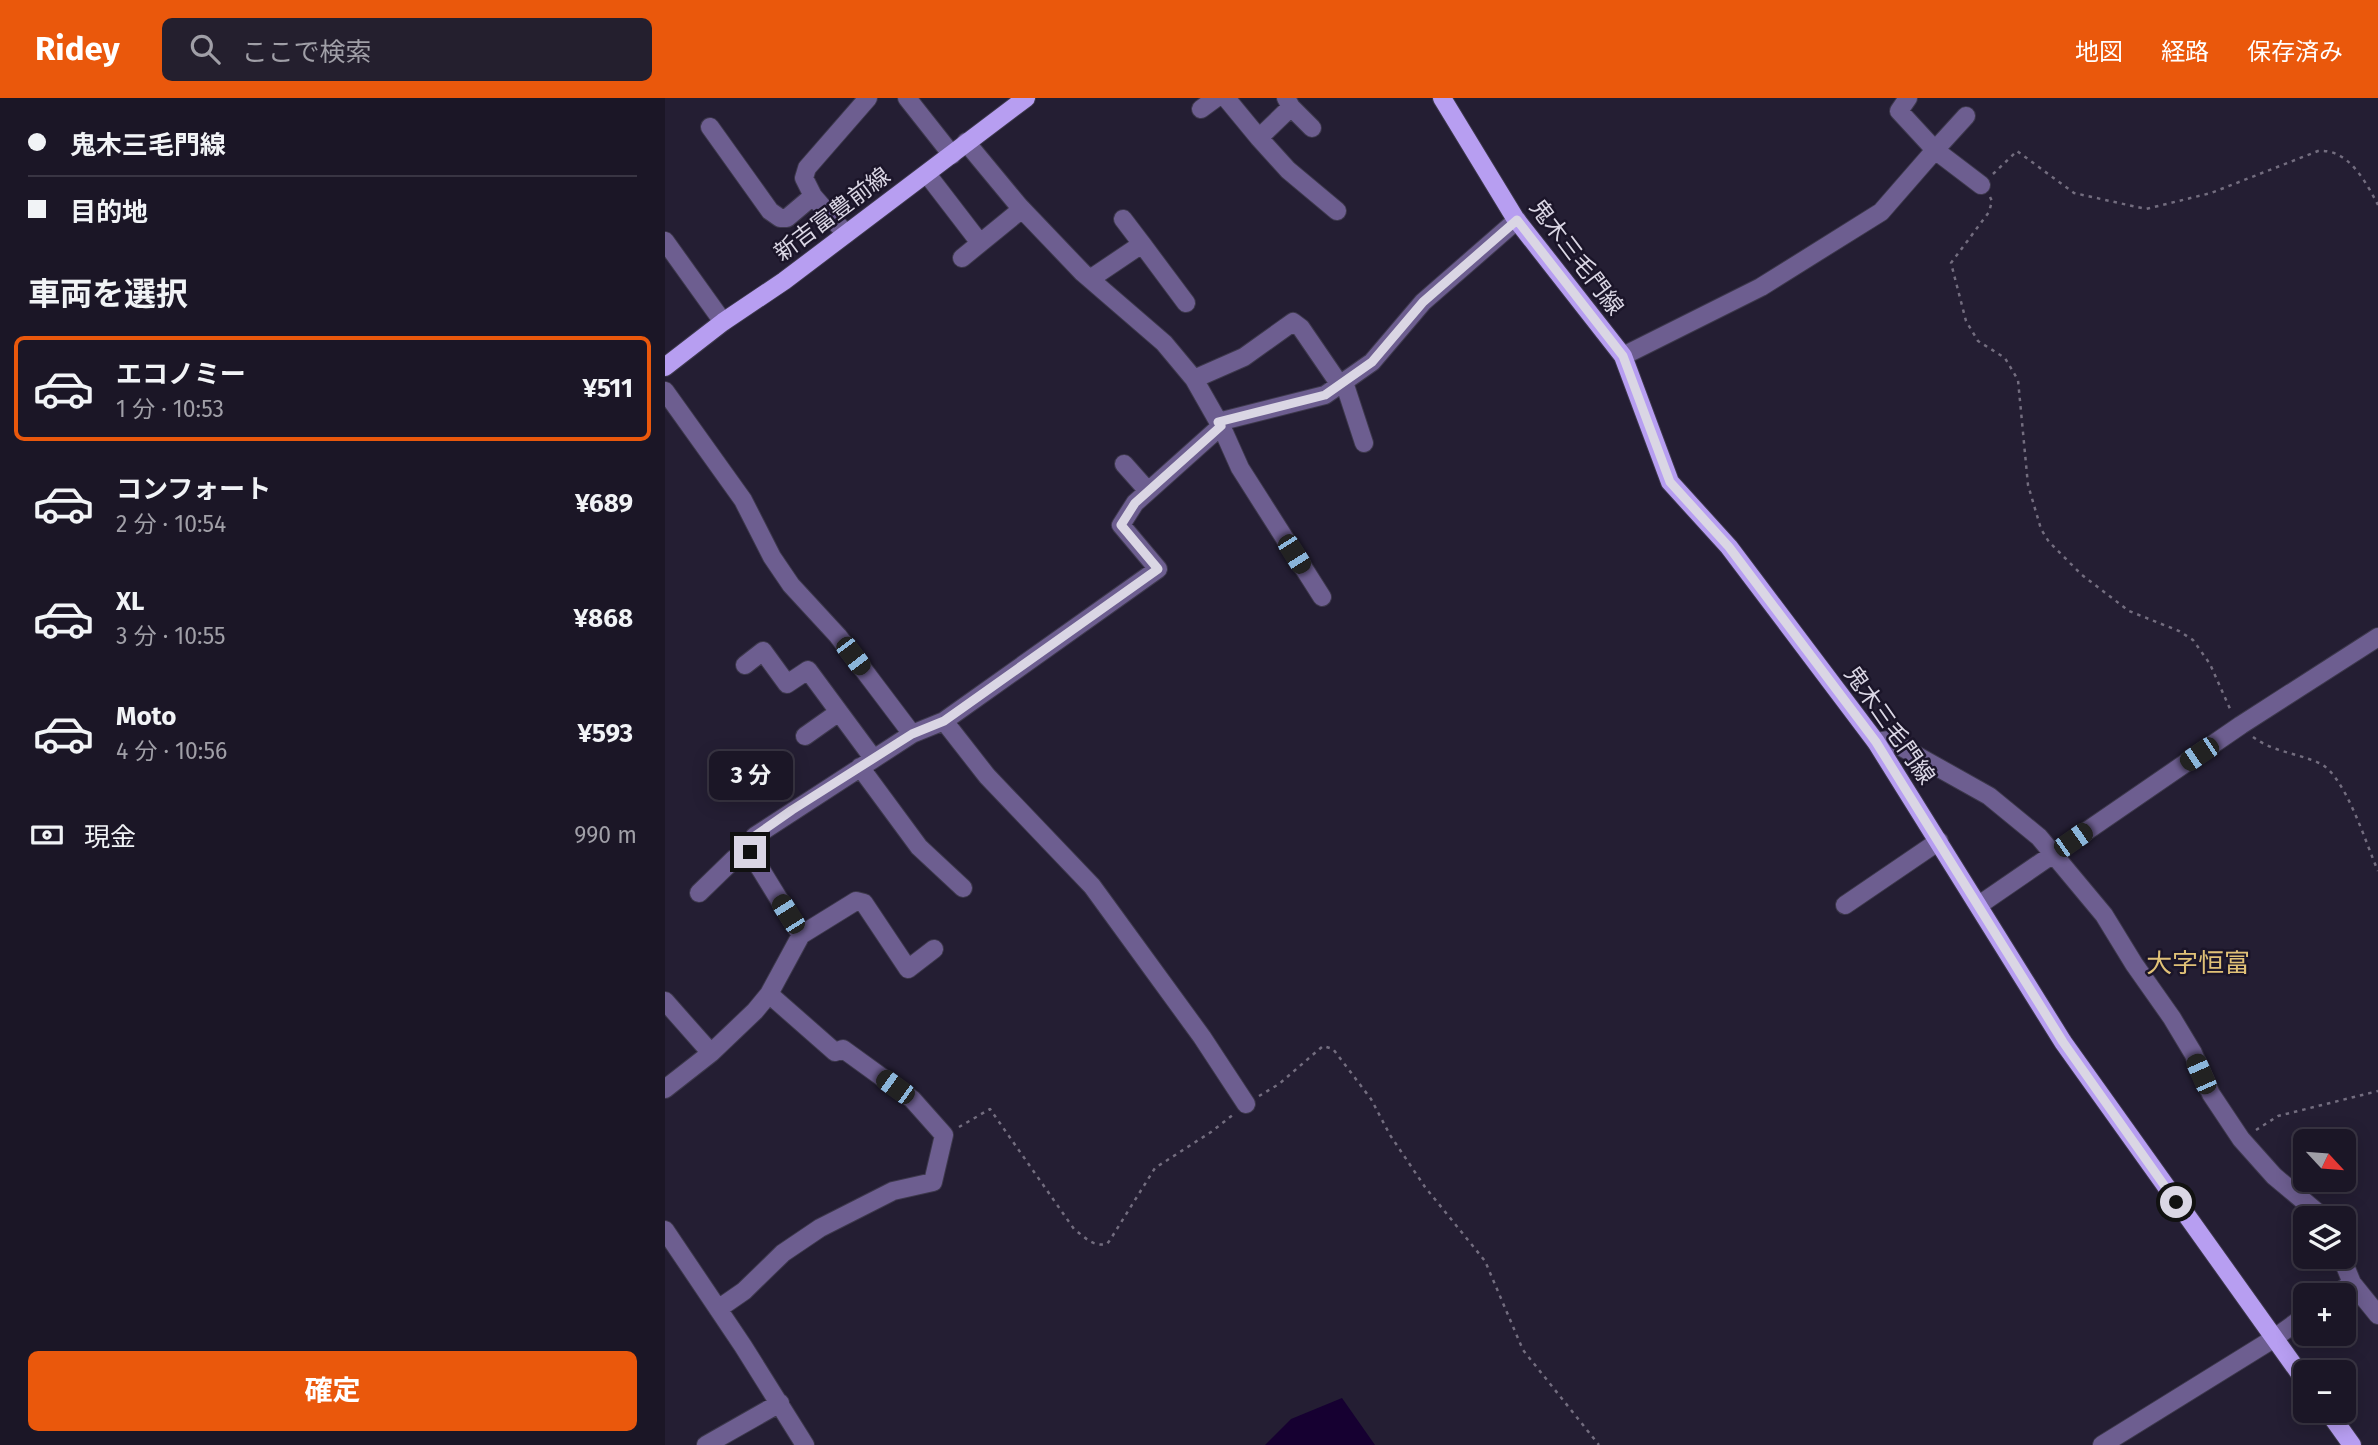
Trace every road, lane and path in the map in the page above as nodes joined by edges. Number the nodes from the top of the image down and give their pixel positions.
1 (868, 98) edge
2 (907, 98) edge
3 (1026, 98) edge
4 (1226, 98) edge
5 (1442, 98) edge
6 (1908, 98) edge
7 (1289, 103) edge
8 (1966, 116) dead end
9 (710, 127) dead end
10 (1312, 128) dead end
11 (1259, 138) junction
12 (966, 142) junction
13 (1935, 150) junction
14 (951, 155) junction
15 (926, 174) junction
16 (1981, 185) junction
17 (813, 196) junction
18 (2378, 205) edge
19 (1022, 209) junction
20 (1337, 211) dead end
21 (1123, 219) dead end
22 (1517, 220) junction
23 (846, 234) junction
24 (980, 243) junction
25 (1142, 244) junction
26 (667, 249) edge
27 (962, 258) dead end
28 (1090, 279) junction
29 (1186, 303) dead end
30 (723, 322) junction
31 (1623, 356) junction
32 (665, 367) edge
33 (1193, 379) junction
34 (1342, 383) junction
35 (665, 391) edge
36 (1219, 424) junction
37 (1364, 443) dead end
38 (1124, 464) dead end
39 (1148, 491) junction
40 (1322, 597) dead end
41 (2378, 637) edge
42 (745, 665) dead end
43 (839, 712) junction
44 (944, 721) junction
45 (2241, 725) junction
46 (912, 734) junction
47 (805, 736) dead end
48 (1876, 742) junction
49 (866, 763) junction
50 (1939, 841) junction
51 (750, 852) junction
52 (2052, 855) junction
53 (2378, 871) edge
54 (963, 888) dead end
55 (699, 893) dead end
56 (1845, 905) dead end
57 (1979, 905) junction
58 (801, 935) junction
59 (934, 949) dead end
60 (769, 994) junction
61 (665, 1001) edge
62 (711, 1053) junction
63 (665, 1089) edge
64 (2378, 1091) edge
65 (1247, 1104) junction
66 (944, 1135) junction
67 (2241, 1139) junction
68 (2310, 1206) edge
69 (665, 1230) edge
70 (2346, 1269) edge
71 (2352, 1283) edge
72 (2356, 1288) edge
73 (718, 1309) junction
74 (2378, 1315) edge
75 (2293, 1325) edge
76 (2273, 1339) junction
77 (2293, 1365) edge
78 (780, 1403) junction
79 (2336, 1423) edge
80 (2109, 1443) edge
81 (706, 1445) edge
82 (805, 1445) edge
83 (1599, 1445) edge
84 (2352, 1445) edge

1 - 17 street
2 - 14 street
3 - 12 main road, 新吉富豊前線
4 - 11 street
5 - 22 main road, 鬼木三毛門線
6 - 13 street
7 - 10 street
7 - 11 street
8 - 13 street
9 - 17 street
11 - 20 street
12 - 14 main road, 新吉富豊前線
12 - 19 street
13 - 16 street
13 - 31 street
14 - 15 main road, 新吉富豊前線
15 - 23 main road, 新吉富豊前線
15 - 24 street
16 - 18 path
16 - 45 path
17 - 23 street
19 - 24 street
19 - 28 street
21 - 25 street
22 - 31 main road, 鬼木三毛門線
22 - 34 street
23 - 30 main road, 新吉富豊前線
24 - 27 street
25 - 28 street
25 - 29 street
26 - 30 street
28 - 33 street
30 - 32 main road, 新吉富豊前線
31 - 48 main road, 鬼木三毛門線
33 - 34 street
33 - 36 street
34 - 36 street
34 - 37 street
35 - 46 street
36 - 39 street
36 - 40 street
38 - 39 street
39 - 44 street
41 - 45 street
42 - 43 street
43 - 47 street
43 - 49 street
44 - 46 street
44 - 65 street
45 - 52 street
45 - 53 path
46 - 49 street
48 - 50 main road, 鬼木三毛門線
48 - 52 street
49 - 51 street
49 - 54 street
50 - 56 street
50 - 57 main road, 鬼木三毛門線
51 - 55 street
51 - 58 street
52 - 57 street
52 - 67 street
57 - 76 main road, 鬼木三毛門線
58 - 59 street
58 - 60 street
60 - 62 street
60 - 66 street
61 - 62 street
62 - 63 street
64 - 67 path
65 - 66 path
65 - 83 path
66 - 73 street
67 - 68 street
69 - 73 street
70 - 71 street
72 - 74 street
73 - 78 street
75 - 76 street
76 - 77 main road, 鬼木三毛門線
76 - 80 street
78 - 81 street
78 - 82 street
79 - 84 main road

